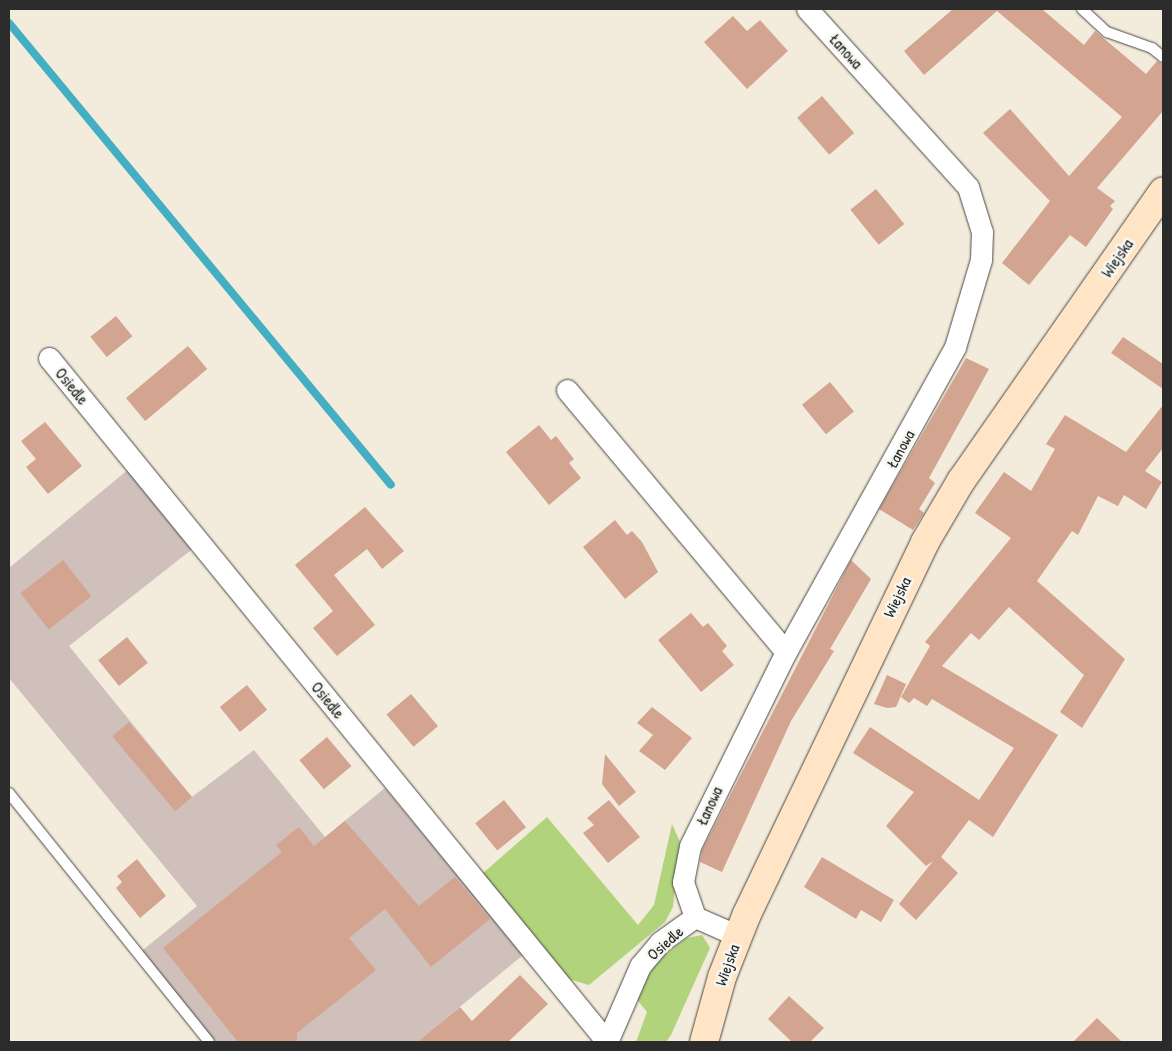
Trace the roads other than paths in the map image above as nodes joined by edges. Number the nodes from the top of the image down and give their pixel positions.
1 (807, 9) edge
2 (1082, 9) edge
3 (1163, 57) edge
4 (1163, 191) edge
5 (49, 358) dead end
6 (567, 390) dead end
7 (786, 652) junction
8 (9, 794) edge
9 (695, 917) junction
10 (738, 936) junction
11 (209, 1042) edge
12 (607, 1042) edge
13 (704, 1042) edge

1 - 7 street, Łanowa
2 - 3 lane
4 - 10 street, Wiejska
5 - 12 street, Osiedle
6 - 7 street
7 - 9 street, Łanowa
8 - 11 lane
9 - 10 street, Osiedle
9 - 12 street, Osiedle
10 - 13 street, Wiejska

